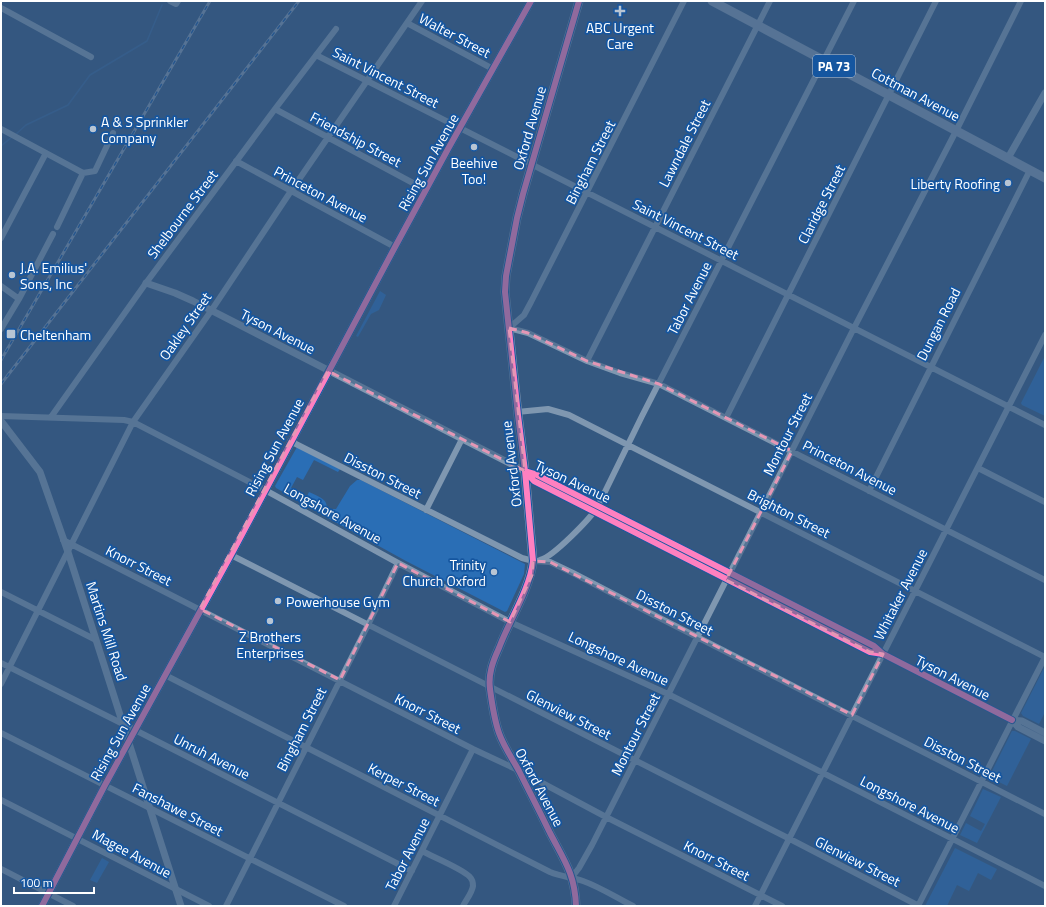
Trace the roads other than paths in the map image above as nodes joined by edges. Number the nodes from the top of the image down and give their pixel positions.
1 (170, 1) edge
2 (422, 1) edge
3 (531, 1) edge
4 (579, 1) edge
5 (684, 1) edge
6 (712, 1) edge
7 (770, 1) edge
8 (854, 1) edge
9 (936, 1) edge
10 (1021, 1) edge
11 (177, 3) edge
12 (1, 8) edge
13 (407, 23) junction
14 (757, 25) junction
15 (336, 29) dead end
16 (316, 55) junction
17 (91, 57) dead end
18 (823, 61) junction
19 (493, 69) junction
20 (366, 80) junction
21 (1045, 93) edge
22 (889, 96) junction
23 (1043, 101) edge
24 (274, 109) junction
25 (460, 127) junction
26 (1, 129) edge
27 (956, 131) junction
28 (113, 133) dead end
29 (327, 138) junction
30 (46, 153) junction
31 (1008, 158) junction
32 (236, 161) junction
33 (532, 164) junction
34 (1030, 170) junction
35 (83, 173) junction
36 (1045, 178) edge
37 (426, 190) junction
38 (291, 191) junction
39 (587, 193) junction
40 (57, 227) dead end
41 (655, 227) junction
42 (53, 234) dead end
43 (1, 238) edge
44 (395, 247) junction
45 (722, 260) junction
46 (146, 283) junction
47 (1, 286) edge
48 (788, 294) junction
49 (19, 299) junction
50 (210, 311) junction
51 (509, 328) junction
52 (854, 328) junction
53 (1, 329) edge
54 (1045, 335) edge
55 (587, 361) junction
56 (931, 367) junction
57 (328, 371) junction
58 (658, 384) junction
59 (1009, 406) junction
60 (517, 412) junction
61 (1, 416) edge
62 (51, 418) junction
63 (726, 418) junction
64 (1, 421) edge
65 (133, 422) junction
66 (1045, 425) edge
67 (462, 439) junction
68 (290, 441) junction
69 (628, 444) junction
70 (792, 451) junction
71 (978, 468) junction
72 (525, 471) junction
73 (265, 490) junction
74 (869, 490) junction
75 (1045, 502) edge
76 (596, 509) junction
77 (426, 510) junction
78 (760, 513) junction
79 (946, 530) junction
80 (64, 540) junction
81 (71, 544) junction
82 (68, 552) junction
83 (231, 555) junction
84 (533, 561) junction
85 (398, 563) junction
86 (728, 576) junction
87 (1045, 580) edge
88 (916, 590) junction
89 (1, 592) edge
90 (200, 609) junction
91 (38, 612) junction
92 (510, 622) junction
93 (368, 625) junction
94 (698, 636) junction
95 (96, 640) junction
96 (883, 654) junction
97 (1045, 657) edge
98 (1, 664) edge
99 (9, 668) junction
100 (165, 676) junction
101 (340, 680) junction
102 (1, 684) edge
103 (490, 687) junction
104 (668, 694) junction
105 (852, 715) junction
106 (1012, 720) junction
107 (122, 724) junction
108 (135, 730) junction
109 (1, 733) edge
110 (1045, 733) edge
111 (1045, 741) edge
112 (129, 742) junction
113 (306, 747) junction
114 (473, 749) junction
115 (634, 760) junction
116 (518, 770) junction
117 (823, 773) junction
118 (982, 782) junction
119 (105, 785) junction
120 (1, 800) edge
121 (278, 803) junction
122 (151, 809) junction
123 (1045, 814) edge
124 (440, 816) junction
125 (606, 817) junction
126 (77, 838) junction
127 (790, 839) junction
128 (952, 839) junction
129 (422, 852) junction
130 (250, 859) junction
131 (1, 869) edge
132 (412, 871) junction
133 (572, 877) junction
134 (1045, 886) edge
135 (175, 890) junction
136 (48, 893) junction
137 (761, 895) junction
138 (42, 906) edge
139 (74, 906) edge
140 (181, 906) edge
141 (209, 906) edge
142 (226, 906) edge
143 (344, 906) edge
144 (394, 906) edge
145 (463, 906) edge
146 (576, 906) edge
147 (633, 906) edge
148 (756, 906) edge
149 (782, 906) edge
150 (918, 906) edge

1 - 11 street
2 - 13 street, Oakley Street
3 - 19 main road, Rising Sun Avenue
4 - 33 main road, Oxford Avenue
5 - 39 street, Bingham Street
6 - 14 main road, Cottman Avenue / PA 73
7 - 14 street, Lawndale Street
8 - 18 street, Tabor Avenue
9 - 22 street, Claridge Street
10 - 27 street, Montour Street
12 - 17 street
13 - 19 street, Walter Street
13 - 20 street, Oakley Street
14 - 18 main road, Cottman Avenue / PA 73
14 - 41 street, Lawndale Street
15 - 16 street, Shelbourne Street
16 - 20 street, Saint Vincent Street
16 - 24 street, Shelbourne Street
18 - 22 main road, Cottman Avenue / PA 73
18 - 45 street, Tabor Avenue
19 - 25 main road, Rising Sun Avenue
20 - 25 street, Saint Vincent Street
20 - 29 street, Oakley Street
21 - 23 street
22 - 27 main road, Cottman Avenue / PA 73
22 - 48 street, Claridge Street
23 - 31 street
24 - 29 street, Friendship Street
24 - 32 street, Shelbourne Street
25 - 33 street, Saint Vincent Street
25 - 37 main road, Rising Sun Avenue
26 - 30 street
27 - 31 main road, Cottman Avenue / PA 73
27 - 52 street, Montour Street
28 - 35 street
29 - 37 street, Friendship Street
29 - 38 street, Oakley Street
30 - 35 street
30 - 43 street
31 - 34 main road, Cottman Avenue / PA 73
32 - 38 street, Princeton Avenue
32 - 46 street, Shelbourne Street
33 - 39 street, Saint Vincent Street
33 - 51 main road, Oxford Avenue
34 - 36 main road, Cottman Avenue / PA 73
34 - 56 street, Dungan Road
35 - 40 street
37 - 44 main road, Rising Sun Avenue
38 - 44 street, Princeton Avenue
38 - 50 street, Oakley Street
39 - 41 street, Saint Vincent Street
39 - 51 street, Bingham Street
41 - 45 street, Saint Vincent Street
41 - 55 street, Lawndale Street
42 - 49 street
44 - 57 main road, Rising Sun Avenue
45 - 48 street, Saint Vincent Street
45 - 58 street, Tabor Avenue
46 - 50 street, Tyson Avenue
46 - 62 street, Shelbourne Street
47 - 49 street
48 - 52 street, Saint Vincent Street
48 - 63 street, Claridge Street
49 - 53 street
50 - 57 street, Tyson Avenue
50 - 65 street, Oakley Street
51 - 55 street, Princeton Avenue
51 - 60 main road, Oxford Avenue
52 - 56 street, Saint Vincent Street
52 - 70 street, Montour Street
54 - 59 street, Whitaker Avenue
55 - 58 street, Princeton Avenue
56 - 59 street, Saint Vincent Street
56 - 74 street, Dungan Road
57 - 67 street, Tyson Avenue
57 - 68 main road, Rising Sun Avenue
58 - 63 street, Princeton Avenue
58 - 69 street, Tabor Avenue
59 - 66 street, Saint Vincent Street
59 - 71 street, Whitaker Avenue
60 - 69 street, Brighton Street
60 - 72 main road, Oxford Avenue
61 - 62 street, Longshore Avenue
62 - 65 street, Longshore Avenue
63 - 70 street, Princeton Avenue
64 - 80 street, Martins Mill Road
65 - 73 street, Longshore Avenue
65 - 81 street, Oakley Street
67 - 72 street, Tyson Avenue
67 - 77 street
68 - 73 main road, Rising Sun Avenue
68 - 77 street, Disston Street
69 - 76 street, Tabor Avenue
69 - 78 street, Brighton Street
70 - 74 street, Princeton Avenue
70 - 78 street, Montour Street
71 - 75 street
71 - 79 street, Whitaker Avenue
72 - 76 street, Tyson Avenue
72 - 84 main road, Oxford Avenue
73 - 83 main road, Rising Sun Avenue
73 - 85 street, Longshore Avenue
74 - 79 street, Princeton Avenue
76 - 84 street, Tabor Avenue
76 - 86 street, Tyson Avenue
77 - 84 street, Disston Street
78 - 86 street, Montour Street
78 - 88 street, Brighton Street
79 - 87 street, Princeton Avenue
79 - 88 street, Whitaker Avenue
80 - 81 street, Knorr Street
80 - 82 street, Martins Mill Road
81 - 82 street, Oakley Street
81 - 90 street, Knorr Street
82 - 91 street, Oakley Street
82 - 95 street, Martins Mill Road
83 - 90 main road, Rising Sun Avenue
83 - 93 street, Glenview Street
84 - 92 main road, Oxford Avenue
84 - 94 street, Disston Street
85 - 92 street, Longshore Avenue
85 - 93 street, Bingham Street
86 - 94 street, Montour Street
86 - 96 street, Tyson Avenue
88 - 96 street, Whitaker Avenue
88 - 97 street, Brighton Street
89 - 91 street
90 - 100 main road, Rising Sun Avenue
90 - 101 street, Knorr Street
91 - 95 street
91 - 99 street, Oakley Street
92 - 103 main road, Oxford Avenue
92 - 104 street, Longshore Avenue
93 - 101 street, Bingham Street
93 - 103 street, Glenview Street
94 - 104 street, Montour Street
94 - 105 street, Disston Street
95 - 107 street, Martins Mill Road
96 - 105 street, Whitaker Avenue
96 - 106 street, Tyson Avenue
97 - 106 street
98 - 99 street, Unruh Avenue
99 - 102 street, Oakley Street
99 - 107 street, Unruh Avenue
100 - 108 main road, Rising Sun Avenue
100 - 113 street, Kerper Street
101 - 113 street, Bingham Street
101 - 114 street, Knorr Street
103 - 115 street, Glenview Street
103 - 116 main road, Oxford Avenue
104 - 115 street, Montour Street
104 - 117 street, Longshore Avenue
105 - 117 street, Whitaker Avenue
105 - 118 street, Disston Street
106 - 110 street, Tyson Avenue
106 - 111 street, Tyson Avenue
106 - 118 street
107 - 108 street, Unruh Avenue
107 - 112 street, Martins Mill Road
108 - 112 main road, Rising Sun Avenue
108 - 121 street, Unruh Avenue
109 - 119 street, Fanshawe Street
112 - 119 main road, Rising Sun Avenue
112 - 122 street, Martins Mill Road
113 - 121 street, Bingham Street
113 - 124 street, Kerper Street
114 - 116 street, Knorr Street
114 - 124 street, Tabor Avenue
115 - 125 street, Montour Street
115 - 127 street, Glenview Street
116 - 125 street, Knorr Street
116 - 133 main road, Oxford Avenue
117 - 127 street, Whitaker Avenue
117 - 128 street, Longshore Avenue
118 - 123 street, Disston Street
118 - 128 street
119 - 122 street, Fanshawe Street
119 - 126 main road, Rising Sun Avenue
120 - 126 street, Magee Avenue
121 - 130 street, Bingham Street
121 - 132 street, Unruh Avenue
122 - 130 street, Fanshawe Street
122 - 135 street, Martins Mill Road
124 - 129 street, Tabor Avenue
124 - 133 street, Kerper Street
125 - 133 street, Montour Street
125 - 137 street, Knorr Street
126 - 135 street, Magee Avenue
126 - 136 main road, Rising Sun Avenue
127 - 137 street, Whitaker Avenue
127 - 150 street, Glenview Street
128 - 134 street, Longshore Avenue
128 - 150 street
129 - 132 street, Tabor Avenue
129 - 145 street
130 - 142 street, Bingham Street
130 - 143 street, Fanshawe Street
131 - 136 street
132 - 144 street, Tabor Avenue
133 - 146 main road, Oxford Avenue
133 - 147 street, Kerper Street
135 - 140 street, Martins Mill Road
135 - 141 street, Magee Avenue
136 - 138 main road, Rising Sun Avenue
136 - 139 street
137 - 148 street, Whitaker Avenue
137 - 149 street, Knorr Street

